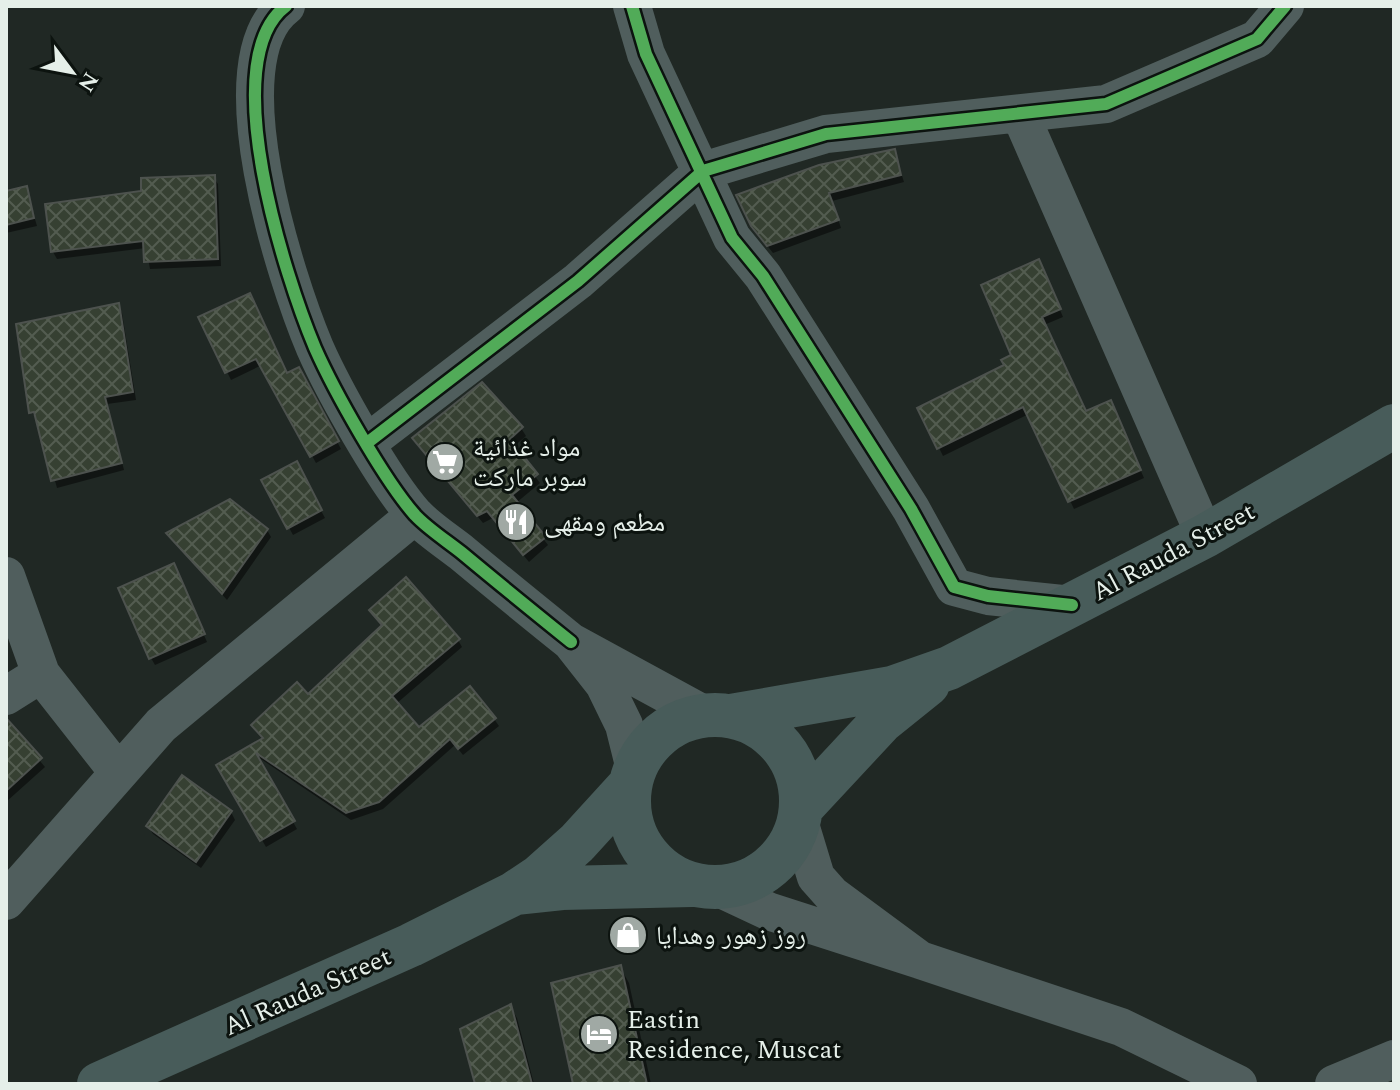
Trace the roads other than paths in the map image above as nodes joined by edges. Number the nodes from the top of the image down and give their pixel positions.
1 (286, 6) edge
2 (632, 6) edge
3 (1285, 6) edge
4 (1021, 116) junction
5 (703, 171) junction
6 (1394, 426) edge
7 (367, 443) junction
8 (415, 515) junction
9 (1205, 536) junction
10 (6, 576) edge
11 (1072, 605) junction
12 (571, 642) junction
13 (949, 668) junction
14 (41, 674) junction
15 (6, 696) edge
16 (718, 716) junction
17 (118, 772) junction
18 (632, 777) junction
19 (800, 815) junction
20 (705, 887) junction
21 (513, 894) junction
22 (6, 901) edge
23 (920, 960) junction
24 (1394, 1059) edge
25 (99, 1084) edge
26 (1238, 1084) edge
27 (1334, 1084) edge

1 - 7 street
2 - 5 street
3 - 4 street
4 - 5 street
4 - 9 street
5 - 7 street
5 - 11 street
6 - 9 main road, Al Rauda Street
7 - 8 street
8 - 12 street
8 - 17 street
9 - 11 main road, Al Rauda Street
10 - 14 street
11 - 13 main road, Al Rauda Street
12 - 16 street
12 - 18 street
13 - 16 main road, Al Rauda Street
13 - 19 main road, Al Rauda Street
14 - 15 street
14 - 17 street
16 - 18 main road
16 - 19 main road
17 - 22 street
18 - 20 main road
18 - 21 main road, Al Rauda Street
19 - 20 main road
19 - 23 street
20 - 21 main road, Al Rauda Street
20 - 23 street
21 - 25 main road, Al Rauda Street
23 - 26 street
24 - 27 street

